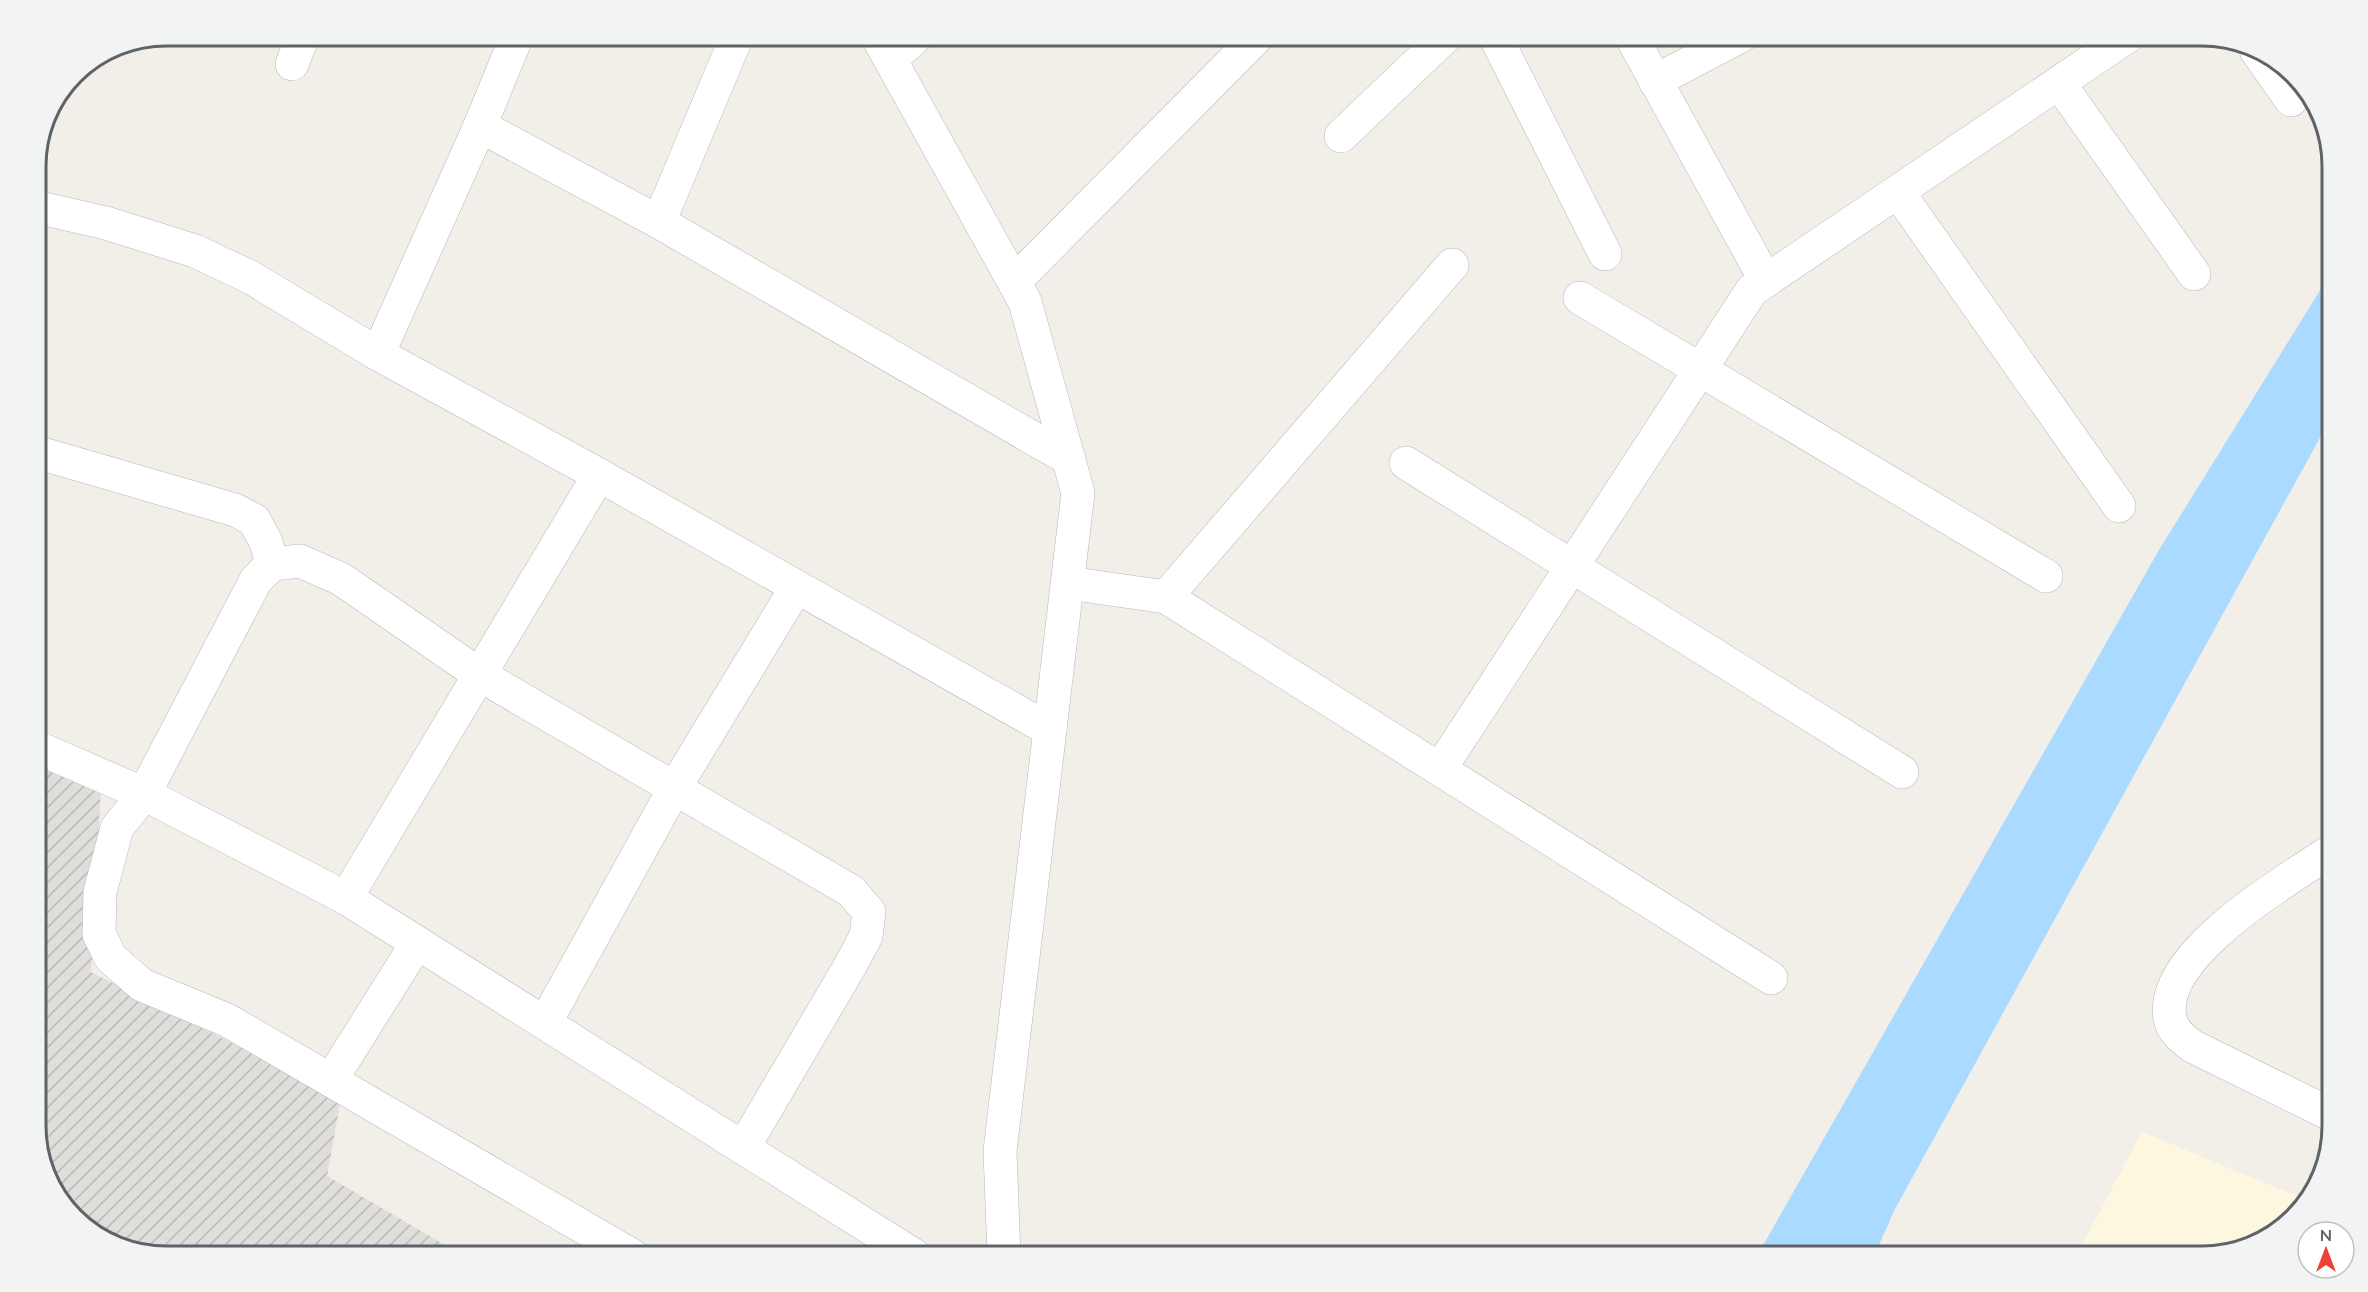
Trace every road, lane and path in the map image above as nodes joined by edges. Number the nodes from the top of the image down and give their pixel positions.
1 (1248, 46) edge
2 (1435, 46) edge
3 (1500, 46) edge
4 (1636, 46) edge
5 (1721, 46) edge
6 (2113, 46) edge
7 (513, 47) edge
8 (733, 47) edge
9 (884, 48) edge
10 (2268, 67) edge
11 (1655, 81) junction
12 (2059, 83) junction
13 (2291, 100) dead end
14 (480, 126) junction
15 (1341, 136) dead end
16 (1898, 192) junction
17 (47, 210) edge
18 (659, 222) junction
19 (1605, 254) dead end
20 (1452, 265) dead end
21 (2194, 274) dead end
22 (1766, 281) junction
23 (1014, 282) junction
24 (1580, 298) dead end
25 (378, 354) junction
26 (1700, 369) junction
27 (47, 455) edge
28 (1069, 459) junction
29 (1406, 463) dead end
30 (599, 475) junction
31 (2118, 506) dead end
32 (272, 564) junction
33 (1572, 566) junction
34 (2046, 576) dead end
35 (1068, 583) junction
36 (796, 588) junction
37 (1166, 597) junction
38 (480, 675) junction
39 (1050, 730) junction
40 (47, 752) edge
41 (1440, 769) junction
42 (1902, 772) dead end
43 (674, 789) junction
44 (144, 794) junction
45 (2322, 857) edge
46 (346, 898) junction
47 (417, 943) junction
48 (1771, 978) dead end
49 (545, 1023) junction
50 (331, 1080) junction
51 (2322, 1110) edge
52 (742, 1148) junction
53 (616, 1246) edge
54 (899, 1246) edge
55 (1004, 1246) edge

1 - 23 street
2 - 15 street
3 - 19 street
4 - 11 street
5 - 11 street
6 - 12 street
7 - 14 street
8 - 18 street
9 - 23 street
10 - 13 street
11 - 22 street
12 - 16 street
12 - 21 street
14 - 18 street
14 - 25 street
16 - 22 street
16 - 31 street
17 - 25 street
18 - 28 street
20 - 37 street
22 - 26 street
23 - 28 street
24 - 26 street
25 - 30 street
26 - 33 street
26 - 34 street
27 - 32 street
28 - 35 street
29 - 33 street
30 - 36 street
30 - 38 street
32 - 38 street
32 - 44 street
33 - 41 street
33 - 42 street
35 - 37 street
35 - 39 street
36 - 39 street
36 - 43 street
37 - 41 street
38 - 43 street
38 - 46 street
39 - 55 street
40 - 44 street
41 - 48 street
43 - 49 street
43 - 52 street
44 - 46 street
44 - 50 street
45 - 51 street
46 - 47 street
47 - 49 street
47 - 50 street
49 - 52 street
50 - 53 street
52 - 54 street

